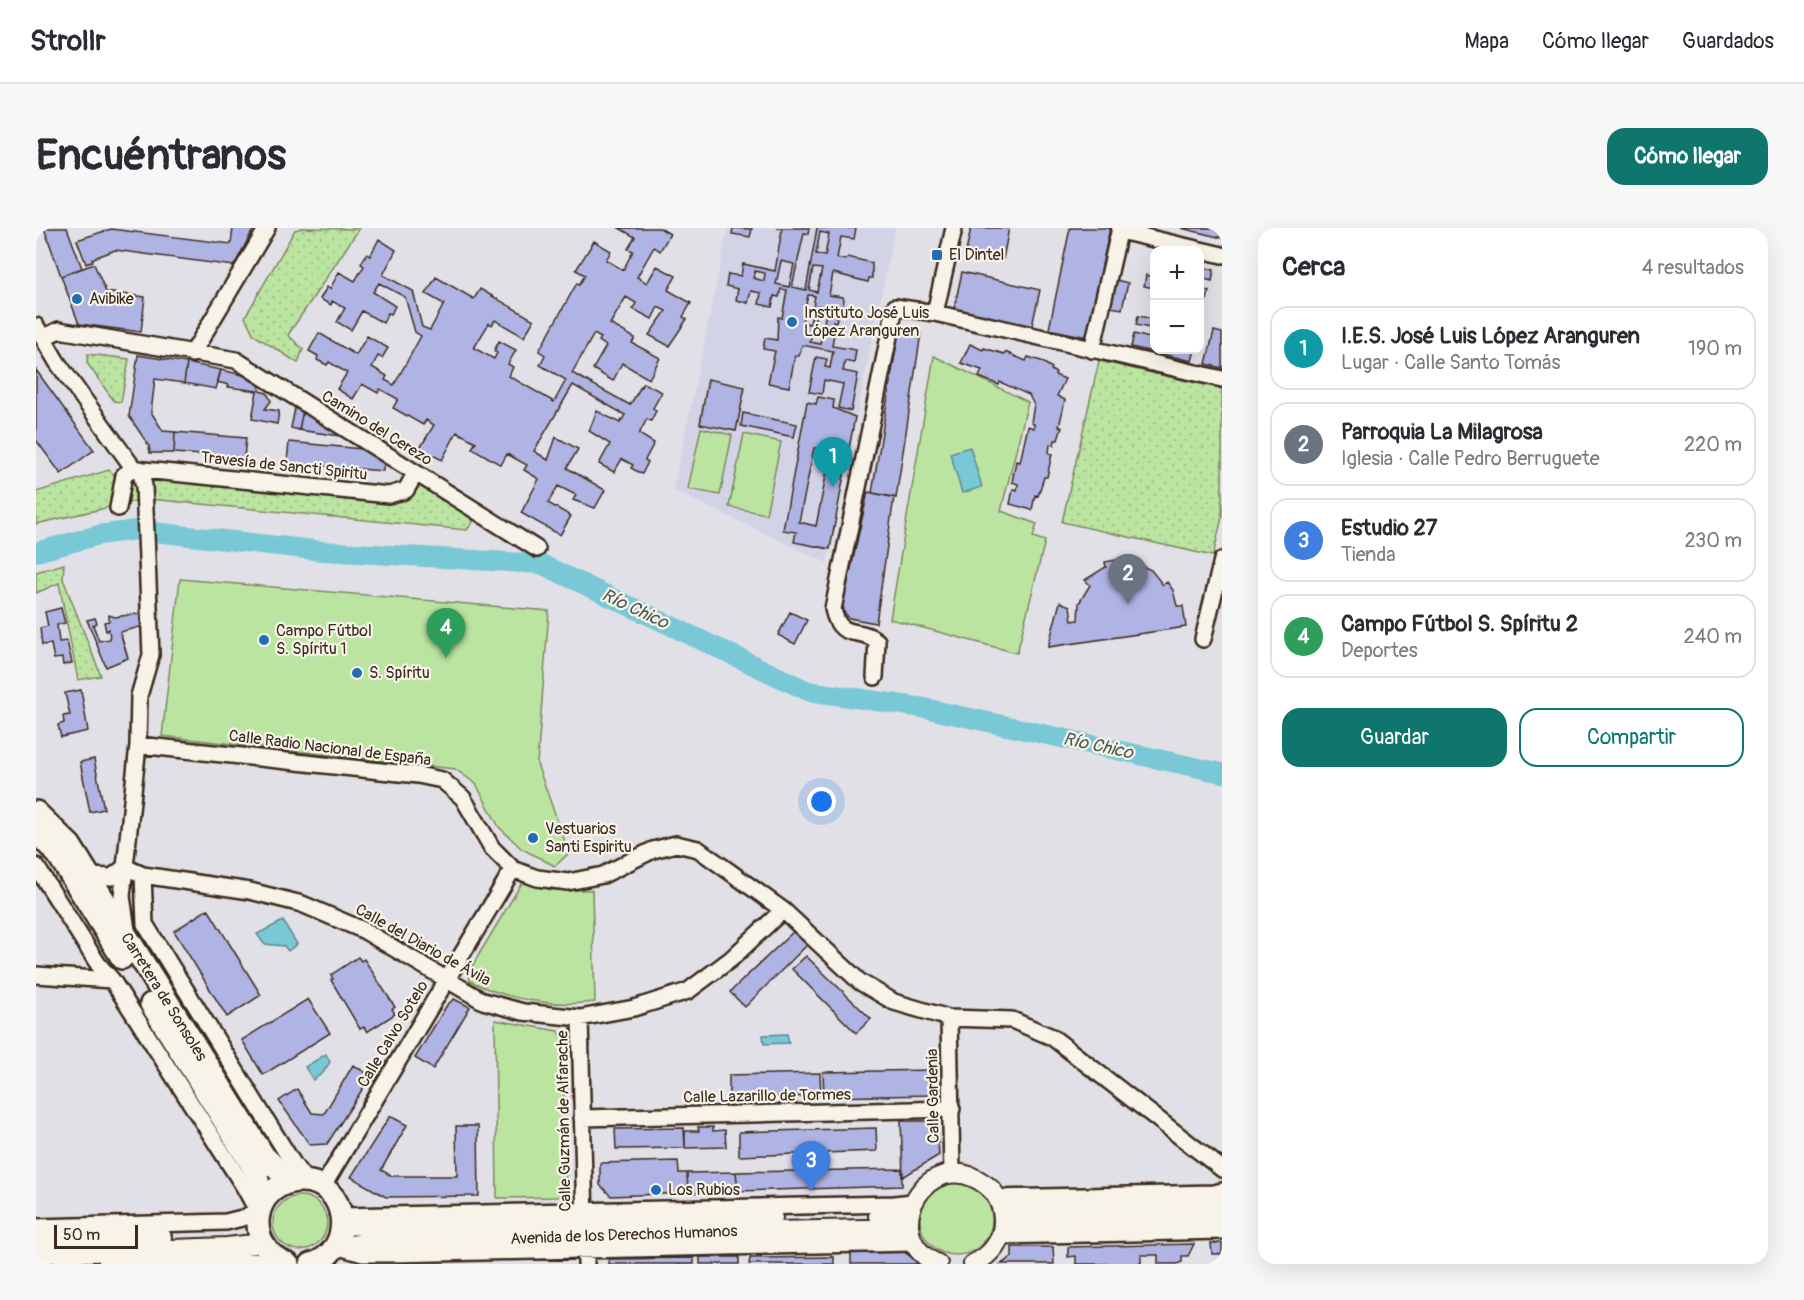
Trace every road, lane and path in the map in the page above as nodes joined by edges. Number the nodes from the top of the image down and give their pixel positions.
1 (267, 228) edge
2 (954, 228) edge
3 (1120, 229) edge
4 (1222, 255) edge
5 (934, 313) junction
6 (40, 332) edge
7 (1092, 350) junction
8 (192, 354) junction
9 (1222, 379) edge
10 (137, 469) junction
11 (416, 474) junction
12 (118, 508) dead end
13 (537, 549) dead end
14 (1222, 560) edge
15 (1203, 639) dead end
16 (875, 677) dead end
17 (138, 745) junction
18 (36, 812) edge
19 (36, 832) edge
20 (36, 866) edge
21 (125, 867) junction
22 (513, 868) junction
23 (143, 875) junction
24 (89, 876) junction
25 (783, 910) junction
26 (129, 942) junction
27 (36, 975) edge
28 (112, 980) junction
29 (447, 980) junction
30 (580, 1018) junction
31 (949, 1018) junction
32 (952, 1109) junction
33 (582, 1118) junction
34 (1222, 1169) edge
35 (952, 1174) junction
36 (307, 1184) junction
37 (1222, 1191) edge
38 (1222, 1205) edge
39 (1000, 1216) junction
40 (1222, 1217) edge
41 (911, 1221) junction
42 (36, 1227) edge
43 (1222, 1231) edge
44 (263, 1232) edge
45 (585, 1237) edge
46 (36, 1240) edge
47 (347, 1247) edge
48 (36, 1254) edge
49 (106, 1264) edge
50 (311, 1264) edge
51 (938, 1264) edge
52 (973, 1264) edge

1 - 8 street
2 - 5 street
3 - 4 street
3 - 7 street
5 - 7 street
5 - 16 street
6 - 8 street, Camino del Cerezo
6 - 10 street
7 - 9 street
8 - 11 street, Camino del Cerezo
10 - 11 street, Travesía de Sancti Spiritu
10 - 12 street
10 - 17 street
11 - 13 street, Camino del Cerezo
14 - 15 street
17 - 21 street
17 - 22 street, Calle Radio Nacional de España
18 - 24 highway, Carretera de Sonsoles
19 - 44 highway, Carretera de Sonsoles
20 - 28 street, Carretera de Sonsoles
21 - 23 street, Calle del Diario de Ávila
21 - 24 street
21 - 26 street
22 - 25 street, Calle Radio Nacional de España
22 - 29 street, Calle Calvo Sotelo
23 - 29 street, Calle del Diario de Ávila
23 - 36 street, Carretera de Sonsoles
24 - 26 highway, Carretera de Sonsoles
25 - 30 street, Calle del Diario de Ávila
25 - 31 street, Calle Radio Nacional de España
26 - 36 highway, Carretera de Sonsoles
27 - 28 street
28 - 44 street, Carretera de Sonsoles
29 - 30 street, Calle del Diario de Ávila
29 - 36 street, Calle Calvo Sotelo
30 - 33 street, Calle Guzmán de Alfarache
31 - 32 street, Calle Gardenia
31 - 34 street, Calle Radio Nacional de España
32 - 33 street, Calle Lazarillo de Tormes
32 - 35 street, Calle Gardenia
33 - 45 street, Calle Guzmán de Alfarache
35 - 39 main road
35 - 41 main road
36 - 44 highway
36 - 47 highway
37 - 39 street
38 - 39 main road
39 - 40 main road
39 - 43 street
39 - 52 main road
41 - 45 street, Avenida de los Derechos Humanos
41 - 45 main road, Avenida de los Derechos Humanos
41 - 51 main road
42 - 44 street
44 - 46 main road
44 - 48 main road
44 - 49 street
45 - 47 main road, Avenida de los Derechos Humanos
45 - 47 main road, Avenida de los Derechos Humanos
47 - 50 highway

